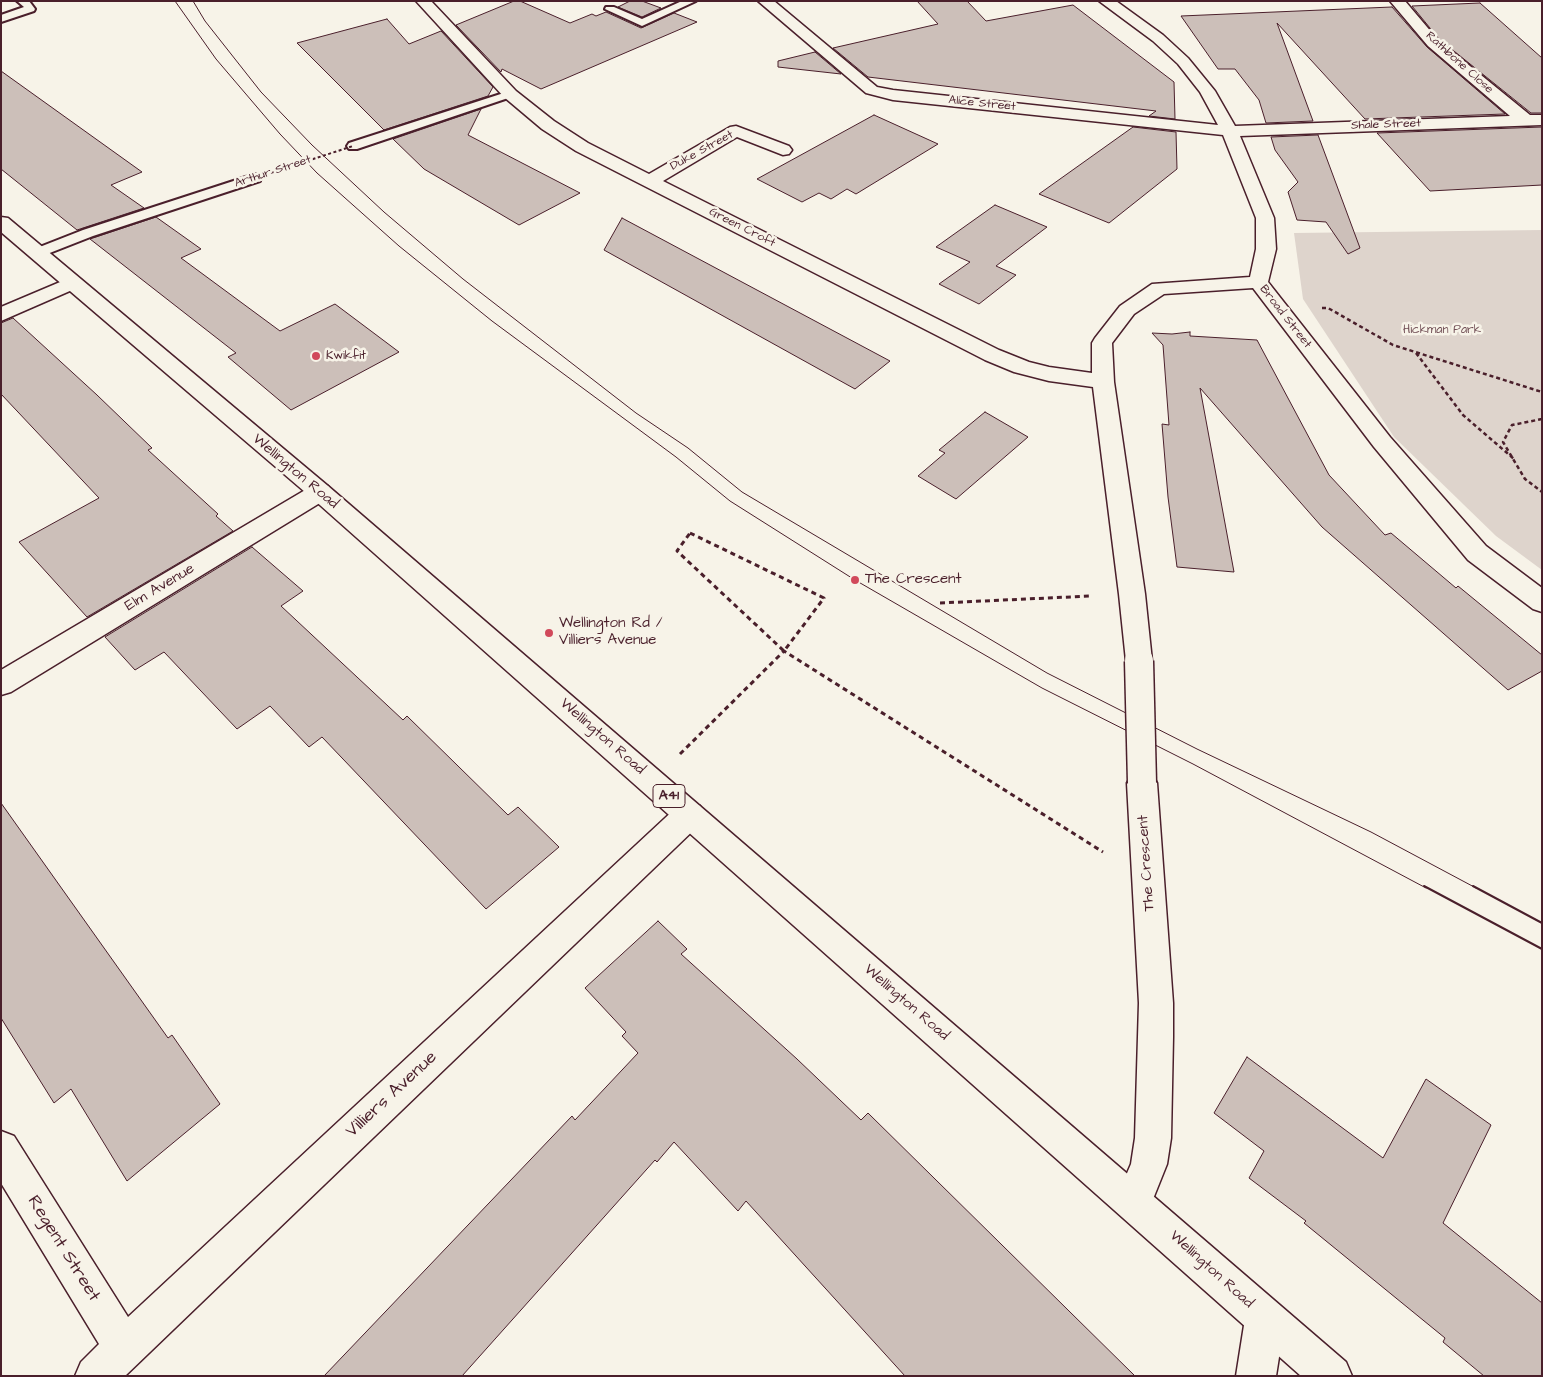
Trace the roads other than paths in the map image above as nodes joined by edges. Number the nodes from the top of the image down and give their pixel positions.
1 (423, 1) edge
2 (690, 1) edge
3 (766, 1) edge
4 (1106, 1) edge
5 (1397, 1) edge
6 (25, 4) edge
7 (610, 9) dead end
8 (1, 19) edge
9 (510, 94) junction
10 (1533, 120) edge
11 (1230, 131) junction
12 (353, 146) road end
13 (783, 150) dead end
14 (255, 178) road end
15 (650, 181) junction
16 (1, 222) edge
17 (37, 252) junction
18 (1258, 282) junction
19 (72, 283) junction
20 (1, 315) edge
21 (1103, 382) junction
22 (320, 492) junction
23 (1542, 602) edge
24 (1, 684) edge
25 (689, 814) junction
26 (1, 1148) edge
27 (1134, 1201) junction
28 (1265, 1319) junction
29 (124, 1348) junction
30 (95, 1376) edge
31 (1256, 1376) edge
32 (1332, 1376) edge

1 - 9 main road, Green Croft
2 - 7 lane
3 - 11 main road, Alice Street
4 - 11 main road, Broad Street
5 - 10 main road, Rathbone Close
6 - 8 lane
9 - 12 lane
9 - 15 main road, Green Croft
10 - 11 main road, Shale Street
11 - 18 main road, Broad Street
13 - 15 main road, Duke Street
14 - 17 lane, Arthur Street
15 - 21 main road, Green Croft
16 - 17 main road, Wellington Road / A41
17 - 19 main road, Wellington Road / A41
18 - 21 main road, The Crescent
18 - 23 main road, Broad Street
19 - 20 main road
19 - 22 main road, Wellington Road / A41
21 - 27 main road, The Crescent, bridge
22 - 24 main road, Elm Avenue
22 - 25 main road, Wellington Road / A41
25 - 27 main road, Wellington Road / A41
25 - 29 main road, Villiers Avenue
26 - 29 main road, Regent Street
27 - 28 main road, Wellington Road / A41
28 - 31 main road
28 - 32 main road, Wellington Road / A41
29 - 30 main road, Villiers Avenue

